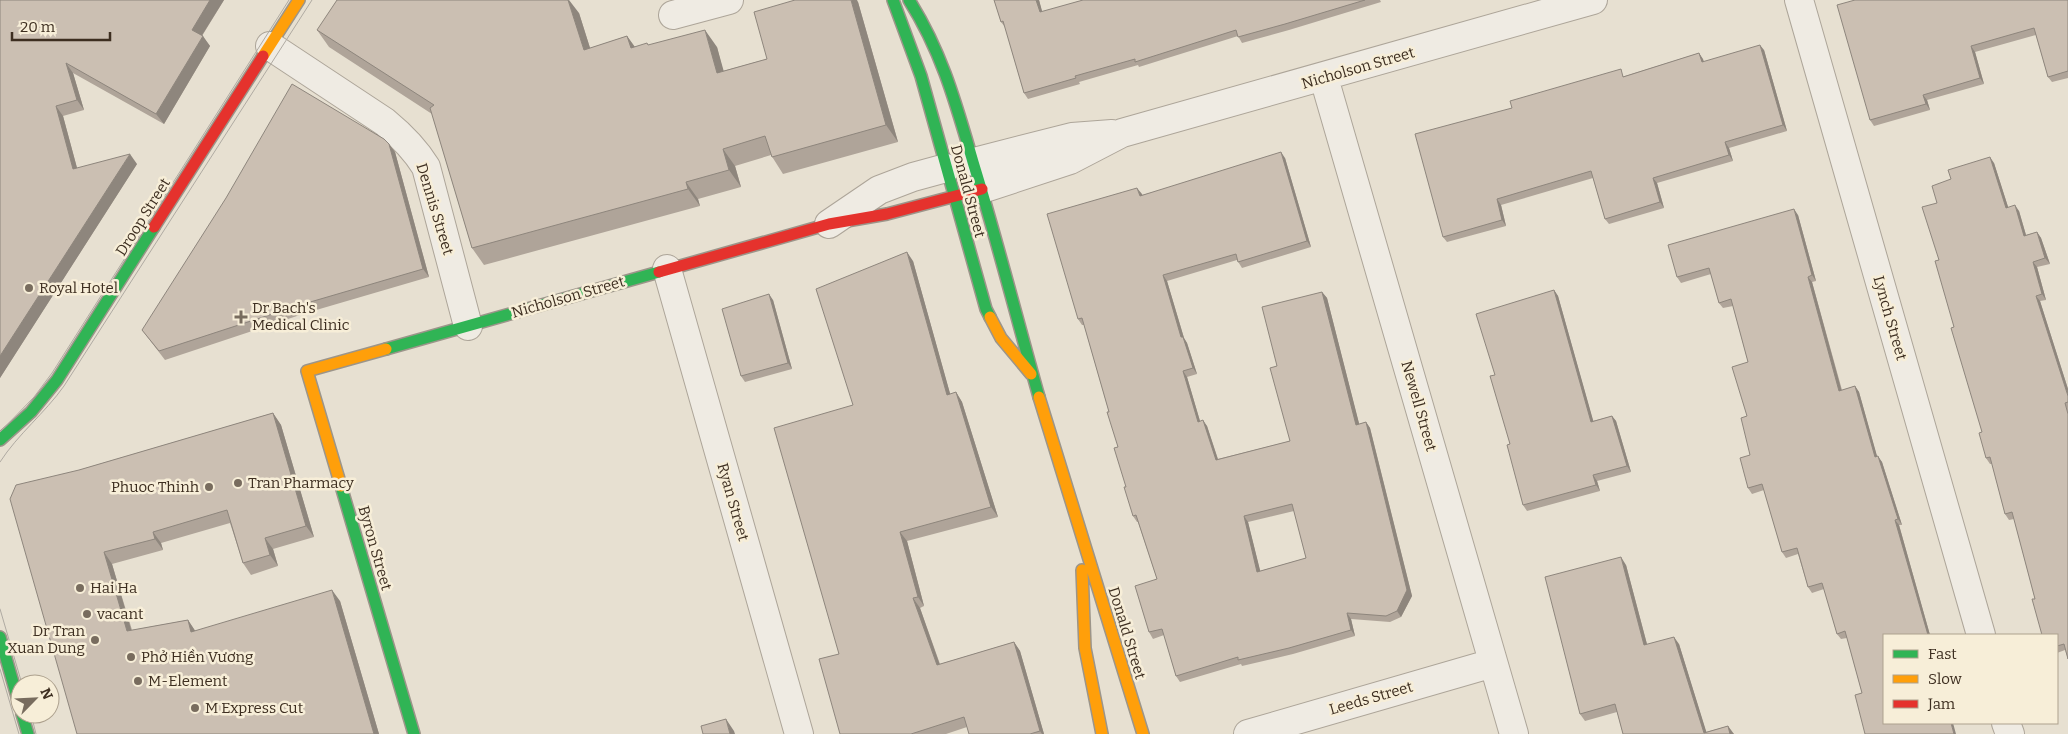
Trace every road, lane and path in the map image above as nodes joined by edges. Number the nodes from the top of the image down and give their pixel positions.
1 (299, 0) edge
2 (729, 0) edge
3 (893, 0) edge
4 (910, 0) edge
5 (1593, 0) edge
6 (1799, 0) edge
7 (673, 15) dead end
8 (270, 46) junction
9 (1324, 78) junction
10 (1122, 133) junction
11 (960, 165) junction
12 (982, 189) junction
13 (954, 197) junction
14 (829, 224) junction
15 (667, 269) junction
16 (468, 326) junction
17 (307, 371) joint
18 (1035, 379) junction
19 (0, 440) edge
20 (1081, 540) junction
21 (1981, 634) edge
22 (0, 637) edge
23 (1493, 663) junction
24 (11, 674) edge
25 (414, 734) edge
26 (799, 734) edge
27 (1102, 734) edge
28 (1143, 734) edge
29 (1248, 734) edge
30 (1514, 734) edge

1 - 8 street, Droop Street
2 - 7 street
3 - 11 street, Donald Street
4 - 11 street, Donald Street
5 - 9 street, Nicholson Street
6 - 21 street, Lynch Street
8 - 16 street, Dennis Street
8 - 19 street, Droop Street
9 - 10 street, Nicholson Street
9 - 23 street, Newell Street
10 - 11 street, Nicholson Street
10 - 12 street, Nicholson Street
11 - 12 street, Donald Street
11 - 13 street, Donald Street
11 - 14 street, Nicholson Street
12 - 13 street, Nicholson Street
12 - 18 street, Donald Street
13 - 14 street, Nicholson Street
13 - 18 street, Donald Street
14 - 15 street, Nicholson Street
15 - 16 street, Nicholson Street
15 - 26 street, Ryan Street
16 - 17 street, Nicholson Street
17 - 25 street, Byron Street
18 - 20 street, Donald Street
20 - 27 street, Donald Street
20 - 28 street, Donald Street
22 - 24 street
23 - 29 street, Leeds Street
23 - 30 street, Newell Street

